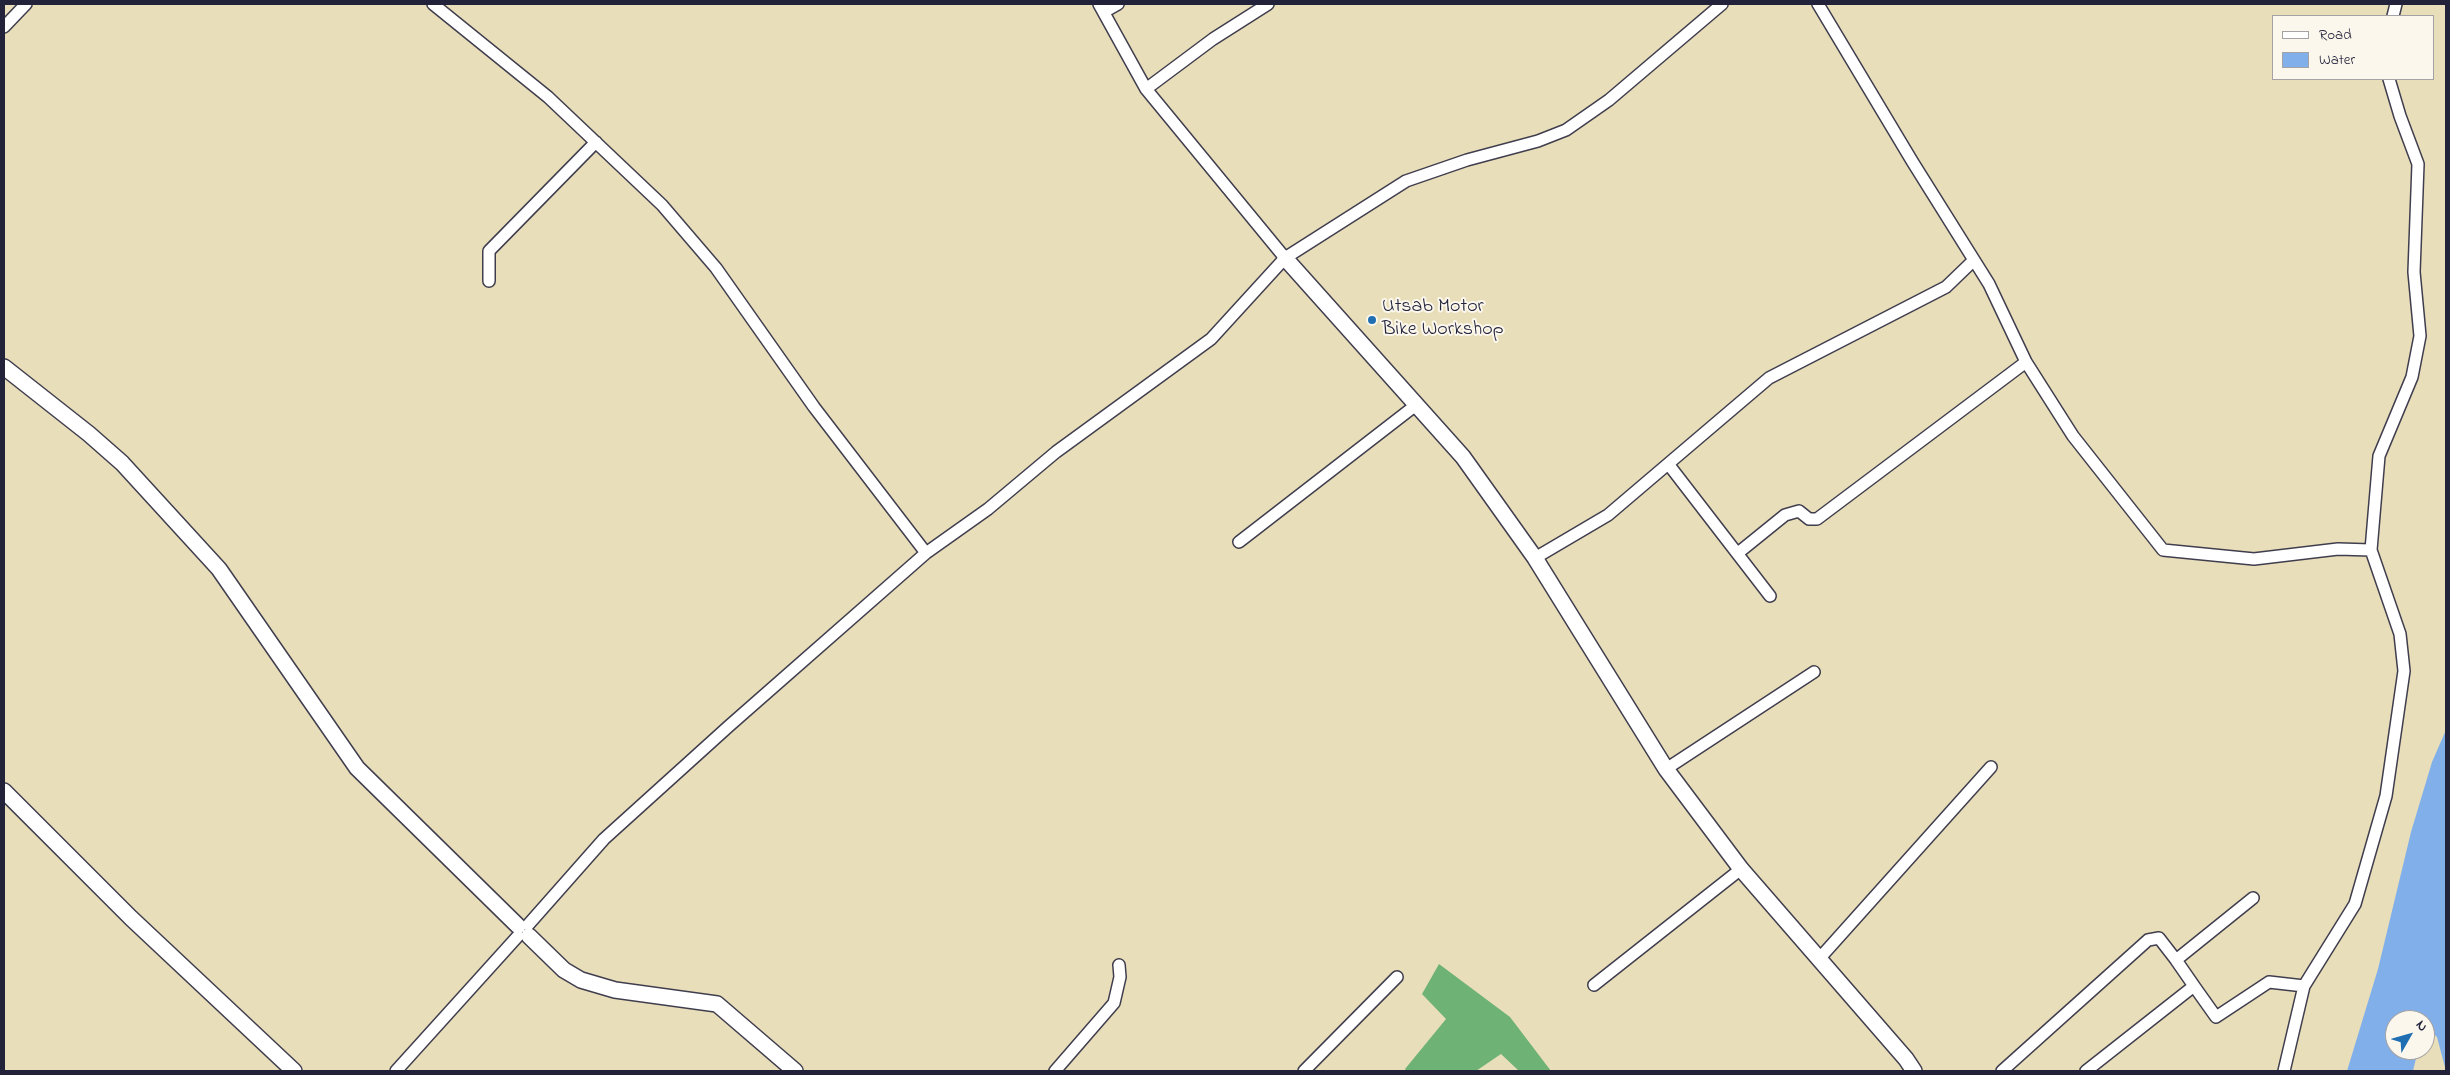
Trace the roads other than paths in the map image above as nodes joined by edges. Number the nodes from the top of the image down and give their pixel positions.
1 (26, 4) edge
2 (433, 4) edge
3 (1118, 4) edge
4 (1268, 4) edge
5 (1722, 4) edge
6 (1818, 4) edge
7 (1102, 8) edge
8 (4, 27) edge
9 (2389, 80) edge
10 (1146, 89) junction
11 (596, 142) junction
12 (1285, 258) junction
13 (1974, 260) junction
14 (489, 281) dead end
15 (2026, 362) junction
16 (4, 368) edge
17 (1416, 405) junction
18 (1669, 465) junction
19 (1239, 542) dead end
20 (2371, 550) junction
21 (926, 552) junction
22 (1738, 554) junction
23 (1535, 558) junction
24 (1770, 596) dead end
25 (1814, 672) dead end
26 (1991, 767) dead end
27 (1666, 769) junction
28 (6, 799) edge
29 (1741, 869) junction
30 (2253, 898) dead end
31 (523, 931) junction
32 (1819, 959) junction
33 (2176, 960) junction
34 (1119, 965) dead end
35 (1397, 977) dead end
36 (1594, 985) dead end
37 (2194, 986) junction
38 (2304, 986) junction
39 (294, 1071) edge
40 (396, 1071) edge
41 (795, 1071) edge
42 (1055, 1071) edge
43 (1304, 1071) edge
44 (1914, 1071) edge
45 (2002, 1071) edge
46 (2086, 1071) edge
47 (2284, 1071) edge

1 - 8 street
2 - 11 street
3 - 7 street
4 - 10 street
5 - 12 street
6 - 13 street
7 - 10 street
9 - 20 street
10 - 12 street
11 - 14 street
11 - 21 street
12 - 17 street
12 - 21 street
13 - 15 street
13 - 18 street
15 - 20 street
15 - 22 street
16 - 31 street
17 - 19 street
17 - 23 street
18 - 22 street
18 - 23 street
20 - 38 street
21 - 31 street
22 - 24 street
23 - 27 street
25 - 27 street
26 - 32 street
27 - 29 street
28 - 39 street
29 - 32 street
29 - 36 street
30 - 33 street
31 - 40 street
31 - 41 street
32 - 44 street
33 - 37 street
33 - 45 street
34 - 42 street
35 - 43 street
37 - 38 street
37 - 46 street
38 - 47 street

